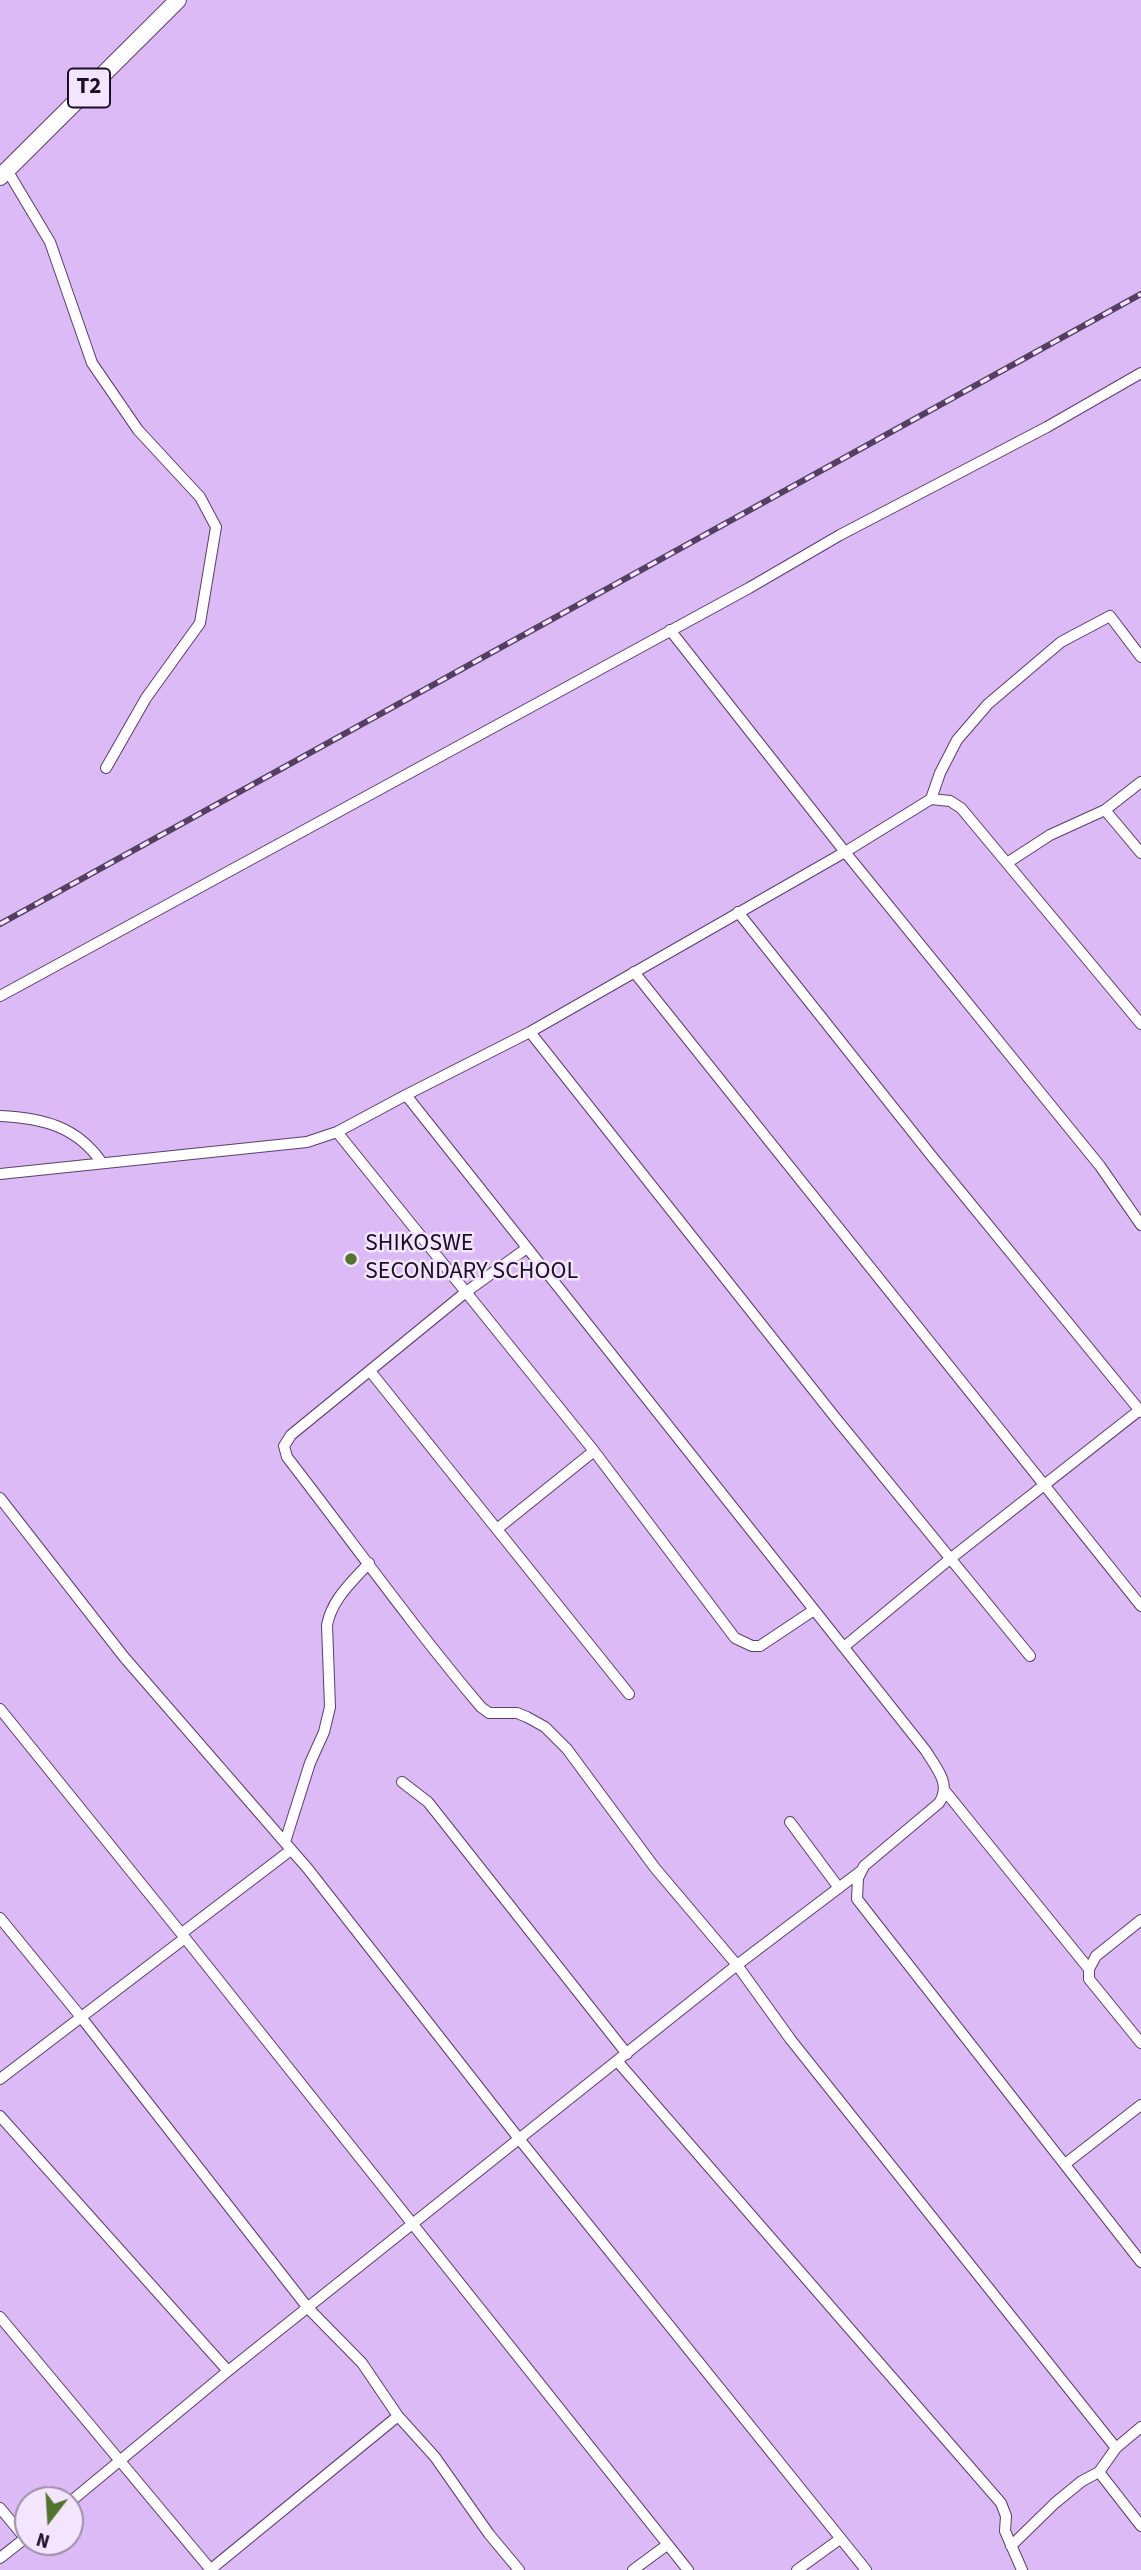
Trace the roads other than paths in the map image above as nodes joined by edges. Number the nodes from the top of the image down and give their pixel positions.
1 (178, 0) edge
2 (4, 174) edge
3 (1141, 373) edge
4 (670, 630) junction
5 (1141, 657) edge
6 (106, 768) dead end
7 (1141, 782) edge
8 (931, 799) junction
9 (1105, 810) junction
10 (845, 852) junction
11 (1141, 853) edge
12 (1007, 863) junction
13 (738, 912) junction
14 (634, 972) junction
15 (0, 996) edge
16 (1141, 1024) edge
17 (530, 1032) junction
18 (406, 1095) junction
19 (0, 1116) edge
20 (337, 1132) junction
21 (102, 1163) junction
22 (0, 1174) edge
23 (1141, 1225) edge
24 (527, 1248) junction
25 (466, 1292) junction
26 (370, 1371) junction
27 (1140, 1410) edge
28 (594, 1451) junction
29 (1046, 1486) junction
30 (0, 1498) edge
31 (498, 1529) junction
32 (950, 1559) junction
33 (369, 1563) junction
34 (1141, 1606) edge
35 (814, 1610) junction
36 (845, 1646) junction
37 (1030, 1656) dead end
38 (629, 1694) dead end
39 (0, 1709) edge
40 (402, 1782) dead end
41 (945, 1791) junction
42 (790, 1822) dead end
43 (288, 1846) junction
44 (861, 1871) junction
45 (839, 1888) junction
46 (0, 1918) edge
47 (1141, 1920) edge
48 (183, 1935) junction
49 (737, 1965) junction
50 (1089, 1969) junction
51 (81, 2017) junction
52 (1141, 2043) edge
53 (627, 2054) junction
54 (618, 2062) junction
55 (0, 2079) edge
56 (1141, 2105) edge
57 (0, 2116) edge
58 (520, 2140) junction
59 (1065, 2164) junction
60 (413, 2226) junction
61 (1141, 2262) edge
62 (308, 2308) junction
63 (0, 2317) edge
64 (228, 2371) junction
65 (398, 2416) junction
66 (1141, 2427) edge
67 (1116, 2448) junction
68 (120, 2463) junction
69 (1098, 2472) junction
70 (84, 2491) edge
71 (0, 2508) edge
72 (14, 2524) edge
73 (1141, 2526) edge
74 (840, 2539) junction
75 (667, 2545) junction
76 (1011, 2546) junction
77 (14, 2547) edge
78 (0, 2558) edge
79 (210, 2570) edge
80 (519, 2570) edge
81 (633, 2570) edge
82 (688, 2570) edge
83 (797, 2570) edge
84 (866, 2570) edge
85 (1022, 2570) edge

1 - 2 highway, T2
2 - 6 street
3 - 4 street
4 - 10 street
4 - 15 street
5 - 8 street
7 - 9 street
8 - 10 street
8 - 12 street
9 - 11 street
9 - 12 street
10 - 13 street
10 - 23 street
12 - 16 street
13 - 14 street
13 - 27 street
14 - 17 street
14 - 29 street
17 - 18 street
17 - 32 street
18 - 20 street
18 - 24 street
19 - 21 street
20 - 21 street
20 - 25 street
21 - 22 street
24 - 25 street
24 - 35 street
25 - 26 street
25 - 28 street
26 - 31 street
26 - 33 street
27 - 29 street
28 - 31 street
28 - 35 street
29 - 32 street
29 - 34 street
30 - 43 street
31 - 38 street
32 - 36 street
32 - 37 street
33 - 43 street
33 - 49 street
35 - 36 street
36 - 41 street
39 - 48 street
40 - 53 street
41 - 44 street
41 - 50 street
42 - 45 street
43 - 48 street
43 - 58 street
44 - 45 street
44 - 59 street
45 - 49 street
46 - 51 street
47 - 50 street
48 - 51 street
48 - 60 street
49 - 53 street
49 - 67 street
50 - 52 street
51 - 55 street
51 - 62 street
53 - 54 street
54 - 58 street
54 - 76 street
56 - 59 street
57 - 64 street
58 - 60 street
58 - 74 street
59 - 61 street
60 - 62 street
60 - 75 street
62 - 64 street
62 - 65 street
63 - 68 street
64 - 68 street
65 - 79 street
65 - 80 street
66 - 67 street
67 - 69 street
68 - 70 street
68 - 79 street
69 - 73 street
69 - 76 street
71 - 72 street
74 - 83 street
74 - 84 street
75 - 81 street
75 - 82 street
76 - 85 street
77 - 78 street

